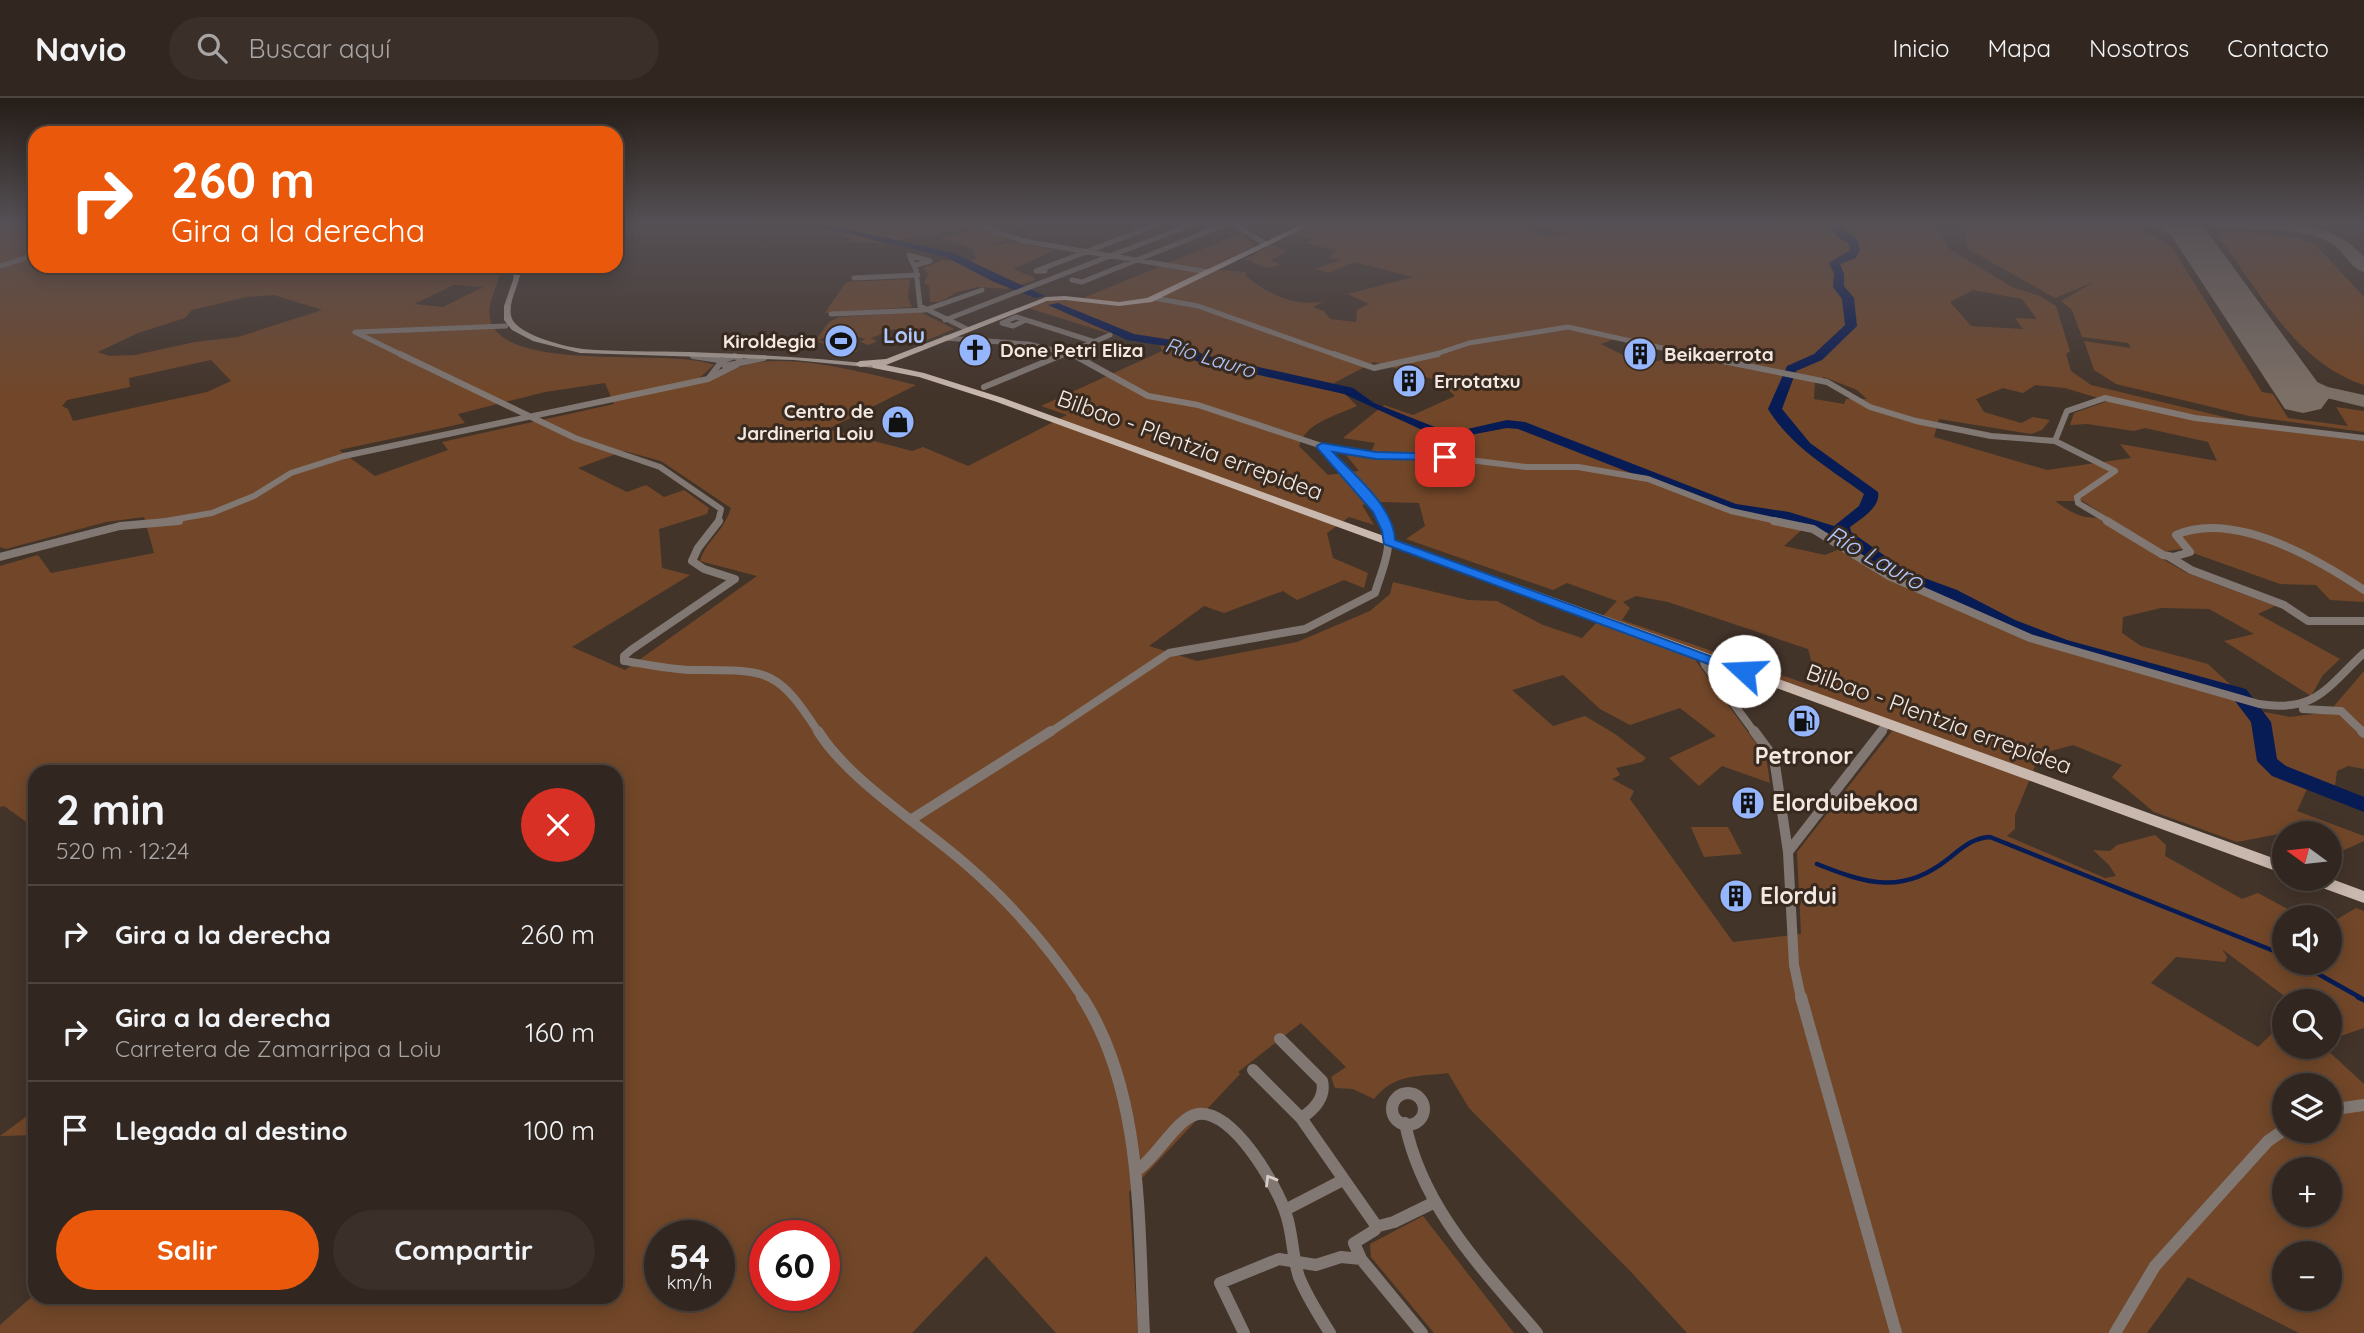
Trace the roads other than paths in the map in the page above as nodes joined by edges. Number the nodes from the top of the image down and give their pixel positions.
1 (512, 281) edge
2 (517, 281) edge
3 (918, 281) edge
4 (1046, 281) edge
5 (1190, 281) edge
6 (982, 290) dead end
7 (1154, 298) junction
8 (925, 310) junction
9 (831, 314) dead end
10 (945, 320) junction
11 (1027, 320) dead end
12 (506, 326) junction
13 (967, 329) junction
14 (1110, 335) dead end
15 (945, 338) junction
16 (1095, 341) junction
17 (566, 349) junction
18 (1068, 352) junction
19 (685, 355) junction
20 (894, 358) junction
21 (737, 360) junction
22 (719, 364) junction
23 (860, 364) junction
24 (876, 366) junction
25 (909, 372) junction
26 (708, 379) junction
27 (984, 387) dead end
28 (531, 416) junction
29 (2364, 438) edge
30 (2055, 441) junction
31 (1322, 446) junction
32 (1389, 542) junction
33 (2168, 556) junction
34 (0, 557) edge
35 (2364, 590) edge
36 (2364, 621) edge
37 (2364, 653) edge
38 (1702, 656) junction
39 (2294, 708) junction
40 (1887, 724) junction
41 (2364, 733) edge
42 (912, 819) junction
43 (1788, 852) junction
44 (2272, 864) edge
45 (2342, 889) edge
46 (2364, 897) edge
47 (1280, 1039) dead end
48 (1253, 1070) dead end
49 (2364, 1105) edge
50 (2342, 1108) edge
51 (1301, 1118) junction
52 (1405, 1123) dead end
53 (2272, 1138) edge
54 (1136, 1171) junction
55 (1343, 1180) junction
56 (1435, 1202) junction
57 (1285, 1210) junction
58 (1375, 1227) junction
59 (1361, 1259) junction
60 (1296, 1261) junction
61 (1144, 1333) edge
62 (1244, 1333) edge
63 (1330, 1333) edge
64 (1422, 1333) edge
65 (1537, 1333) edge
66 (1896, 1333) edge
67 (2115, 1333) edge

1 - 12 main road
2 - 17 main road
3 - 8 street
4 - 10 street
5 - 7 main road
6 - 8 street
7 - 13 main road
7 - 30 street
8 - 9 street
8 - 10 street
10 - 13 street
11 - 16 street
12 - 17 main road
12 - 28 street
13 - 15 main road
14 - 16 street
15 - 18 street
15 - 20 main road
16 - 18 street
17 - 19 main road
18 - 27 street
18 - 31 street
19 - 21 main road
19 - 22 street
20 - 23 main road
20 - 24 main road
20 - 25 main road
21 - 22 street
21 - 23 main road
21 - 26 street
22 - 26 street
23 - 24 main road
24 - 25 main road, Bilbao - Plentzia errepidea
25 - 32 main road, Bilbao - Plentzia errepidea
26 - 28 street
28 - 34 street
28 - 42 street
29 - 30 street
30 - 33 street
31 - 32 street
31 - 39 street
32 - 38 main road, Bilbao - Plentzia errepidea
32 - 42 street
33 - 35 street
33 - 36 street
37 - 39 street
38 - 40 main road, Bilbao - Plentzia errepidea
38 - 43 street
39 - 41 street
40 - 43 street
40 - 44 main road, Bilbao - Plentzia errepidea
42 - 54 street
43 - 66 street
45 - 46 main road
47 - 51 street
48 - 51 street
49 - 50 street
51 - 55 street
52 - 56 street
53 - 67 street
57 -> 54 street
54 - 61 street
55 - 57 street
55 - 58 street
56 - 58 street
56 - 65 street
57 - 60 street
58 - 59 street
59 - 60 street
59 - 64 street
60 - 62 street
60 - 63 street

